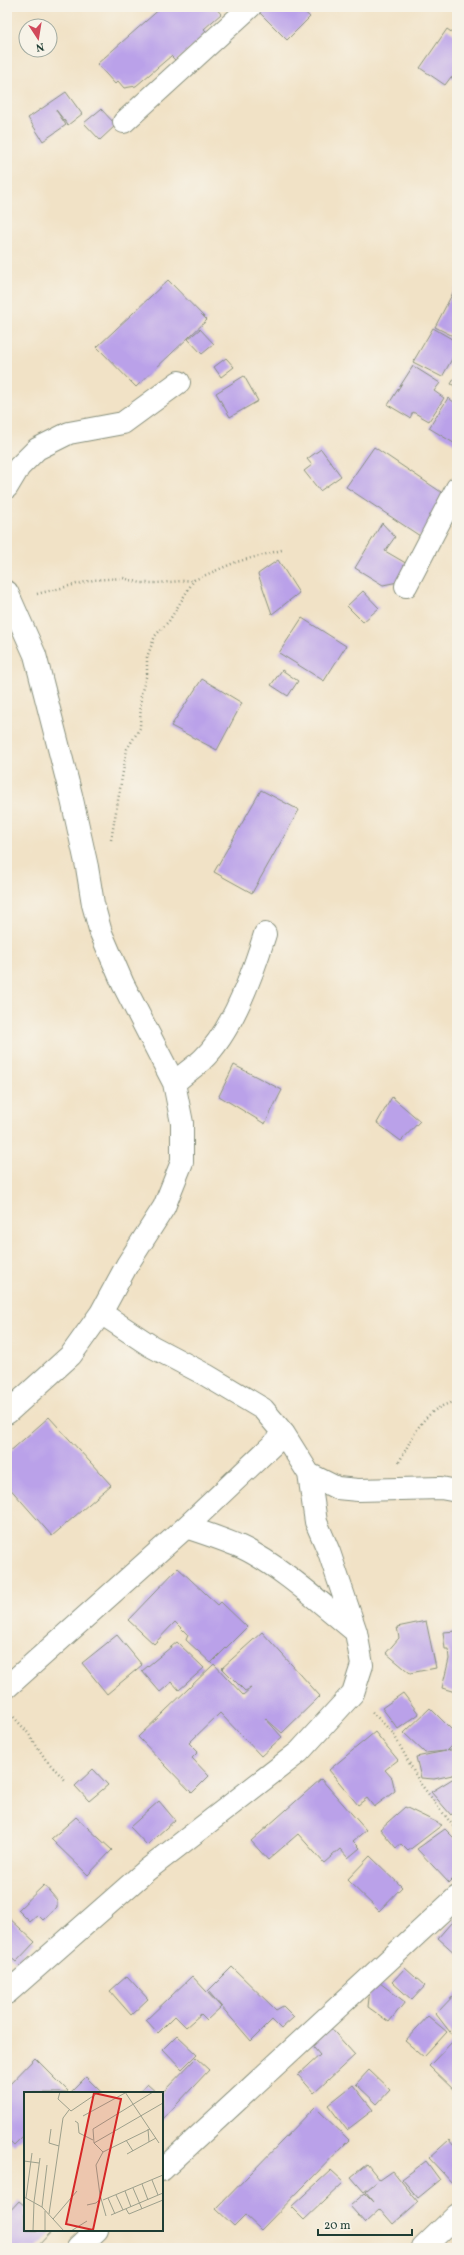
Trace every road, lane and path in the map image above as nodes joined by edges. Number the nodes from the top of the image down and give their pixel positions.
1 (250, 7) edge
2 (124, 122) dead end
3 (179, 382) dead end
4 (7, 487) edge
5 (457, 488) edge
6 (282, 550) dead end
7 (194, 580) junction
8 (406, 586) dead end
9 (9, 595) edge
10 (110, 848) dead end
11 (265, 934) dead end
12 (174, 1083) junction
13 (101, 1313) junction
14 (457, 1401) edge
15 (7, 1413) edge
16 (284, 1434) junction
17 (309, 1474) junction
18 (382, 1490) junction
19 (457, 1491) edge
20 (186, 1527) junction
21 (356, 1632) junction
22 (7, 1687) edge
23 (353, 1693) junction
24 (8, 1711) edge
25 (66, 1781) dead end
26 (457, 1831) edge
27 (457, 1897) edge
28 (7, 1993) edge
29 (163, 2169) edge
30 (457, 2215) edge
31 (96, 2231) edge
32 (78, 2248) edge
33 (423, 2248) edge

1 - 2 street
3 - 4 street
5 - 8 street
6 - 7 path
7 - 9 path
7 - 10 path
9 - 12 street
11 - 12 street
12 - 13 street
13 - 15 street
13 - 16 street
14 - 18 path
16 - 17 street
16 - 20 street
17 - 18 street
17 - 21 street
18 - 19 street
20 - 21 street
20 - 22 street
21 - 23 street
23 - 26 path
23 - 28 street
24 - 25 path
27 - 29 street
30 - 33 street
31 - 32 street

